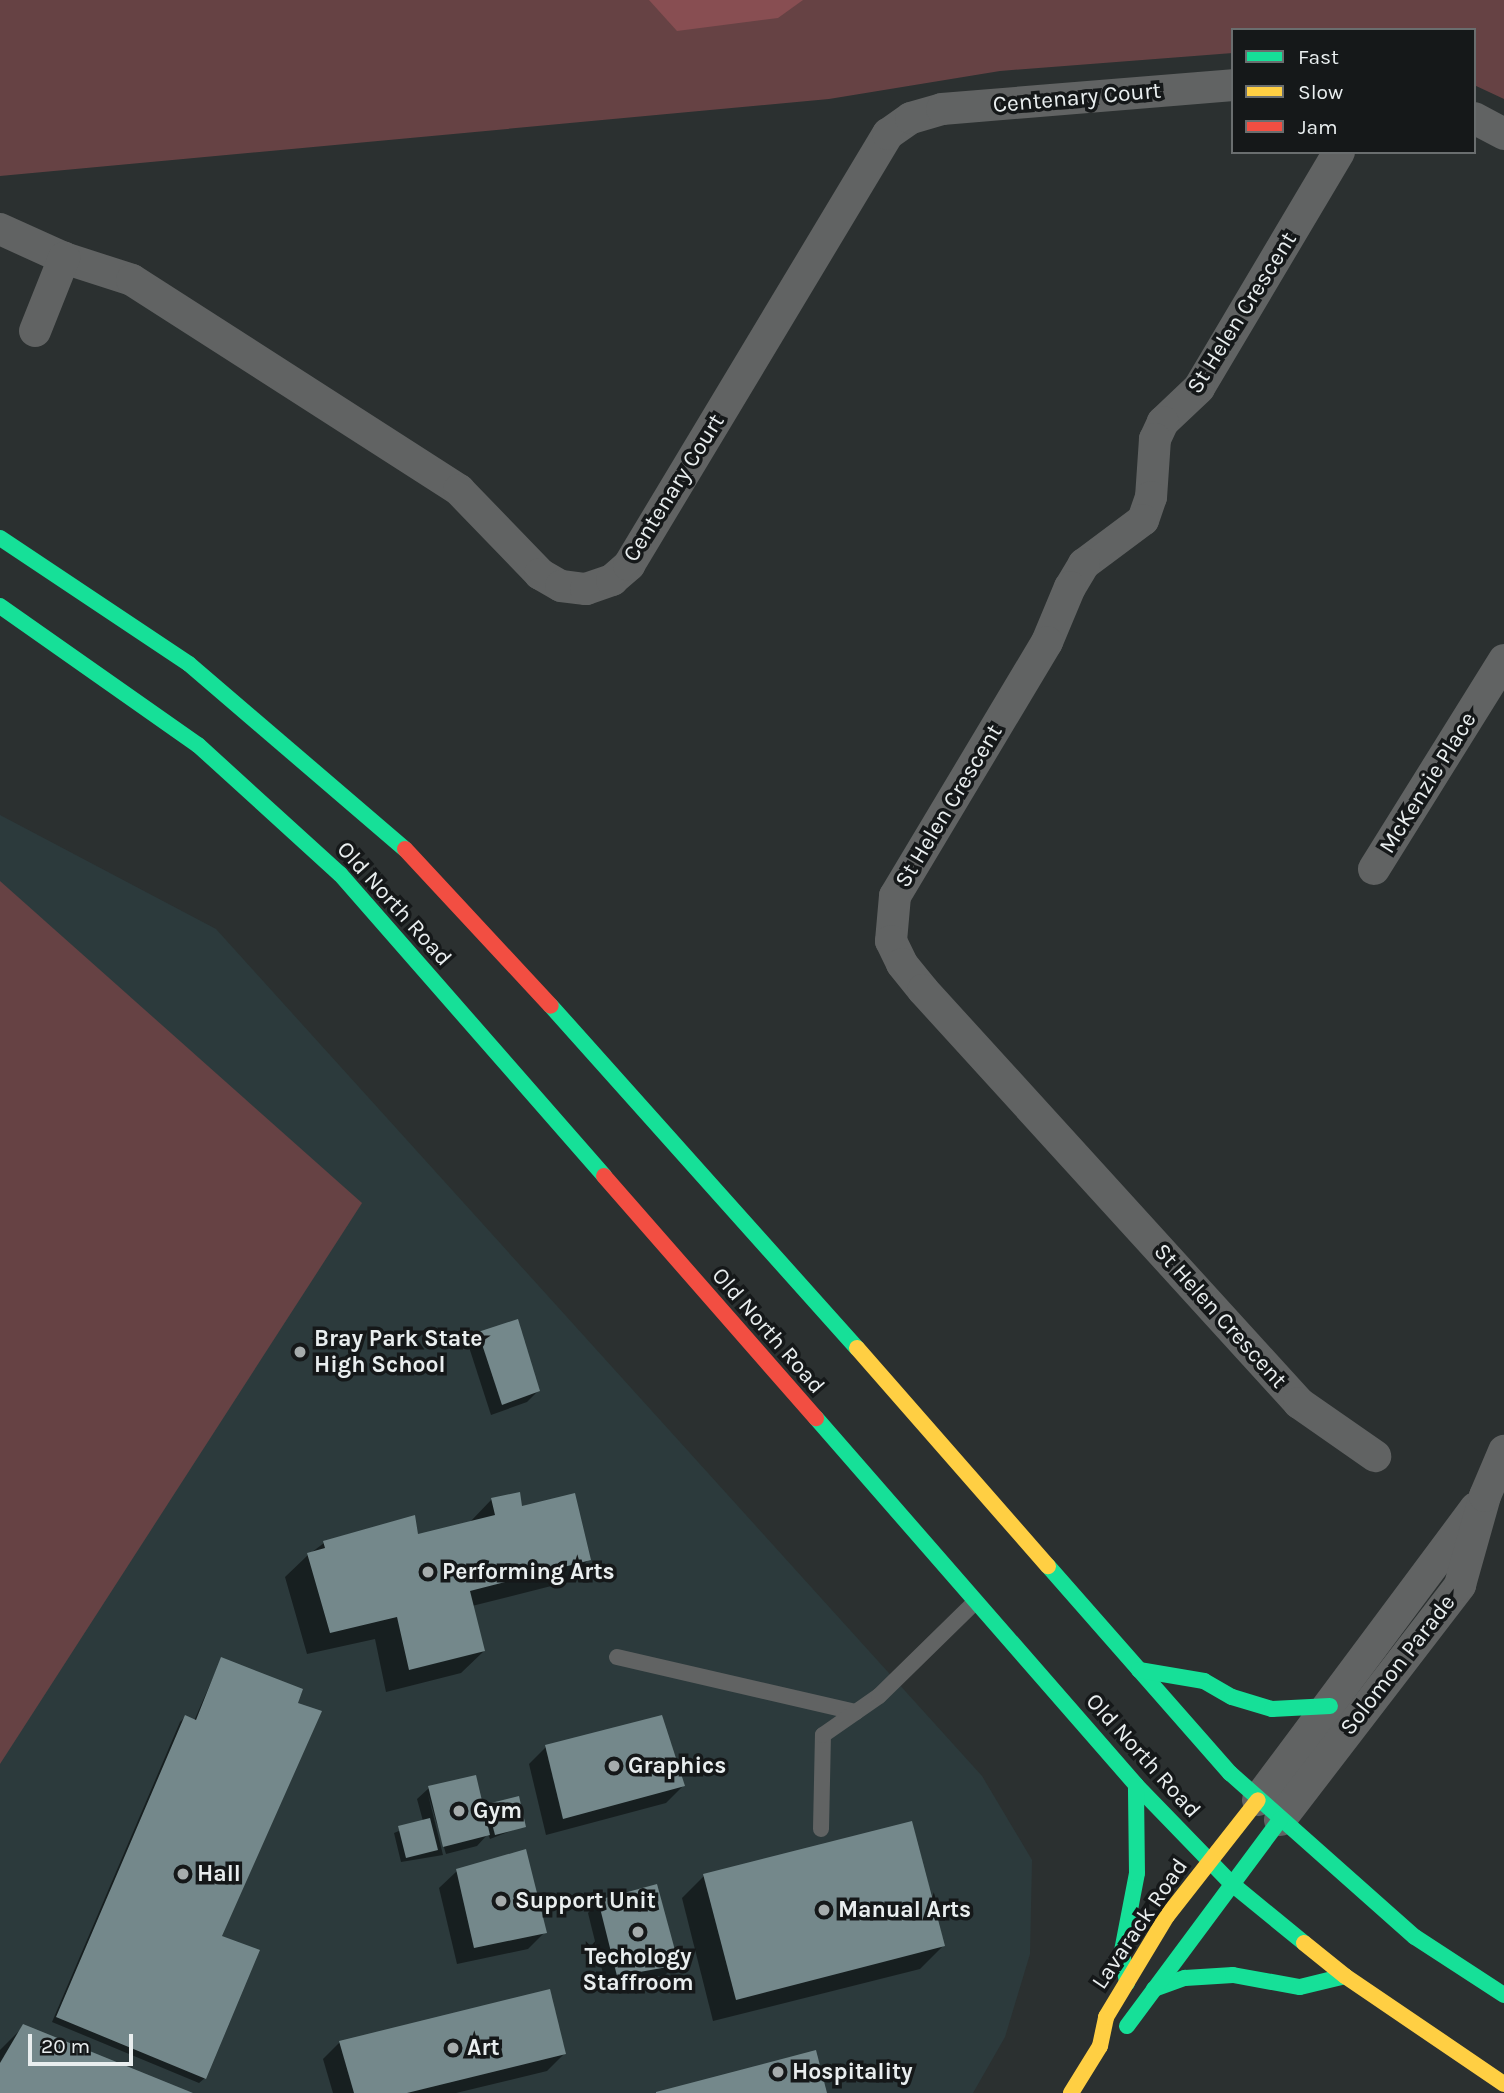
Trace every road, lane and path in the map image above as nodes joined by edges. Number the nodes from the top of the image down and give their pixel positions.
1 (1231, 85) edge
2 (1476, 119) edge
3 (1504, 134) edge
4 (1336, 154) edge
5 (0, 229) edge
6 (64, 258) junction
7 (34, 331) dead end
8 (0, 537) edge
9 (0, 606) edge
10 (1504, 660) edge
11 (1374, 869) dead end
12 (1504, 1451) edge
13 (1375, 1456) dead end
14 (1485, 1496) junction
15 (975, 1602) junction
16 (617, 1657) dead end
17 (1139, 1670) junction
18 (1330, 1706) junction
19 (856, 1712) junction
20 (1136, 1785) junction
21 (1269, 1810) junction
22 (821, 1829) dead end
23 (1210, 1861) junction
24 (1232, 1884) junction
25 (1345, 1976) junction
26 (1127, 1983) junction
27 (1154, 1989) junction
28 (1504, 1995) edge
29 (1100, 2046) junction
30 (1504, 2084) edge
31 (1071, 2093) edge

1 - 6 street, Centenary Court
2 - 3 street
4 - 13 street, St Helen Crescent
5 - 6 street, Centenary Court
6 - 7 street
8 - 17 main road, Old North Road
9 - 15 main road, Old North Road
10 - 11 street, McKenzie Place
12 - 14 street, Solomon Parade
14 - 18 street, Solomon Parade
14 - 21 street, Solomon Parade
15 - 19 lane
15 - 20 main road, Old North Road
16 - 19 lane
17 - 18 main road
17 - 21 main road, Old North Road
18 - 21 street, Solomon Parade
19 - 22 lane
20 - 23 main road, Old North Road
20 - 26 main road
21 - 23 main road, Lavarack Road
21 - 24 main road, Lavarack Road
21 - 28 main road, Old North Road
23 - 24 main road, Old North Road
23 - 26 main road, Lavarack Road
24 - 25 main road, Old North Road
24 - 27 main road, Lavarack Road
25 - 27 main road
25 - 30 main road, Old North Road
26 - 29 main road, Lavarack Road
27 - 29 main road, Lavarack Road
29 - 31 main road, Lavarack Road

